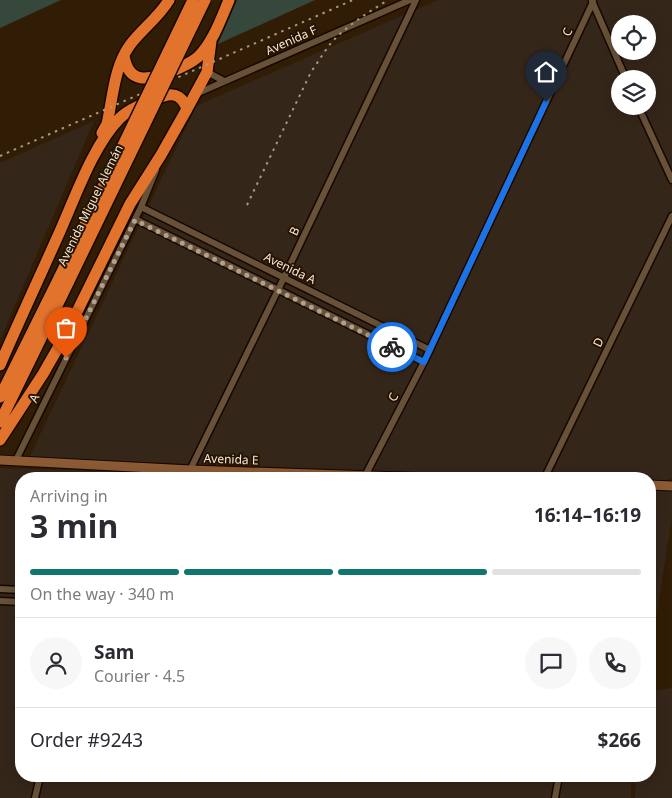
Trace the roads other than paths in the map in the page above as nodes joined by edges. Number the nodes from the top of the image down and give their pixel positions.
1 (169, 0) edge
2 (193, 0) edge
3 (205, 0) edge
4 (230, 0) edge
5 (410, 0) edge
6 (416, 0) edge
7 (592, 1) edge
8 (212, 37) junction
9 (124, 55) junction
10 (622, 70) edge
11 (207, 72) junction
12 (224, 81) junction
13 (196, 94) junction
14 (184, 104) junction
15 (642, 115) edge
16 (161, 155) junction
17 (90, 162) junction
18 (672, 180) edge
19 (141, 207) junction
20 (672, 216) edge
21 (135, 220) junction
22 (65, 278) junction
23 (284, 278) junction
24 (278, 290) junction
25 (365, 318) junction
26 (359, 331) junction
27 (430, 350) junction
28 (424, 362) junction
29 (0, 365) edge
30 (0, 397) edge
31 (0, 422) edge
32 (0, 440) edge
33 (0, 460) edge
34 (15, 462) junction
35 (190, 470) junction
36 (248, 472) edge
37 (367, 472) edge
38 (547, 472) edge
39 (656, 485) edge
40 (672, 486) edge
41 (0, 589) edge
42 (15, 590) edge
43 (0, 601) edge
44 (15, 602) edge
45 (39, 782) edge
46 (558, 782) edge
47 (35, 798) edge
48 (555, 798) edge

1 - 9 highway
2 - 22 highway, Avenida Miguel Alemán, bridge
3 - 22 highway, Avenida Miguel Alemán, bridge
4 - 8 highway
5 - 12 street, Avenida F
6 - 23 street, B
7 - 10 street
7 - 27 street, C
8 - 9 highway
8 - 11 highway
9 - 17 highway
11 - 12 street
11 - 13 highway
12 - 13 street, Avenida F
13 - 14 highway
14 - 16 highway
14 - 17 highway
15 - 18 street
16 - 19 street, A
16 - 32 highway
17 - 29 highway
19 - 21 street, A
19 - 23 street, Avenida A
20 - 38 street, D
21 - 24 street, Avenida A
21 - 34 street, A
22 - 30 highway, Avenida Miguel Alemán
22 - 31 highway, Avenida Miguel Alemán
23 - 24 street, B
23 - 25 street, Avenida A
24 - 26 street, Avenida A
24 - 35 street, B
25 - 26 street
25 - 27 street, Avenida A
26 - 28 street, Avenida A
27 - 28 street, C
28 - 37 street, C
33 - 34 main road, Avenida E
34 - 35 main road, Avenida E
35 - 36 main road, Avenida E
39 - 40 main road
41 - 42 street
43 - 44 street
45 - 47 street
46 - 48 street

